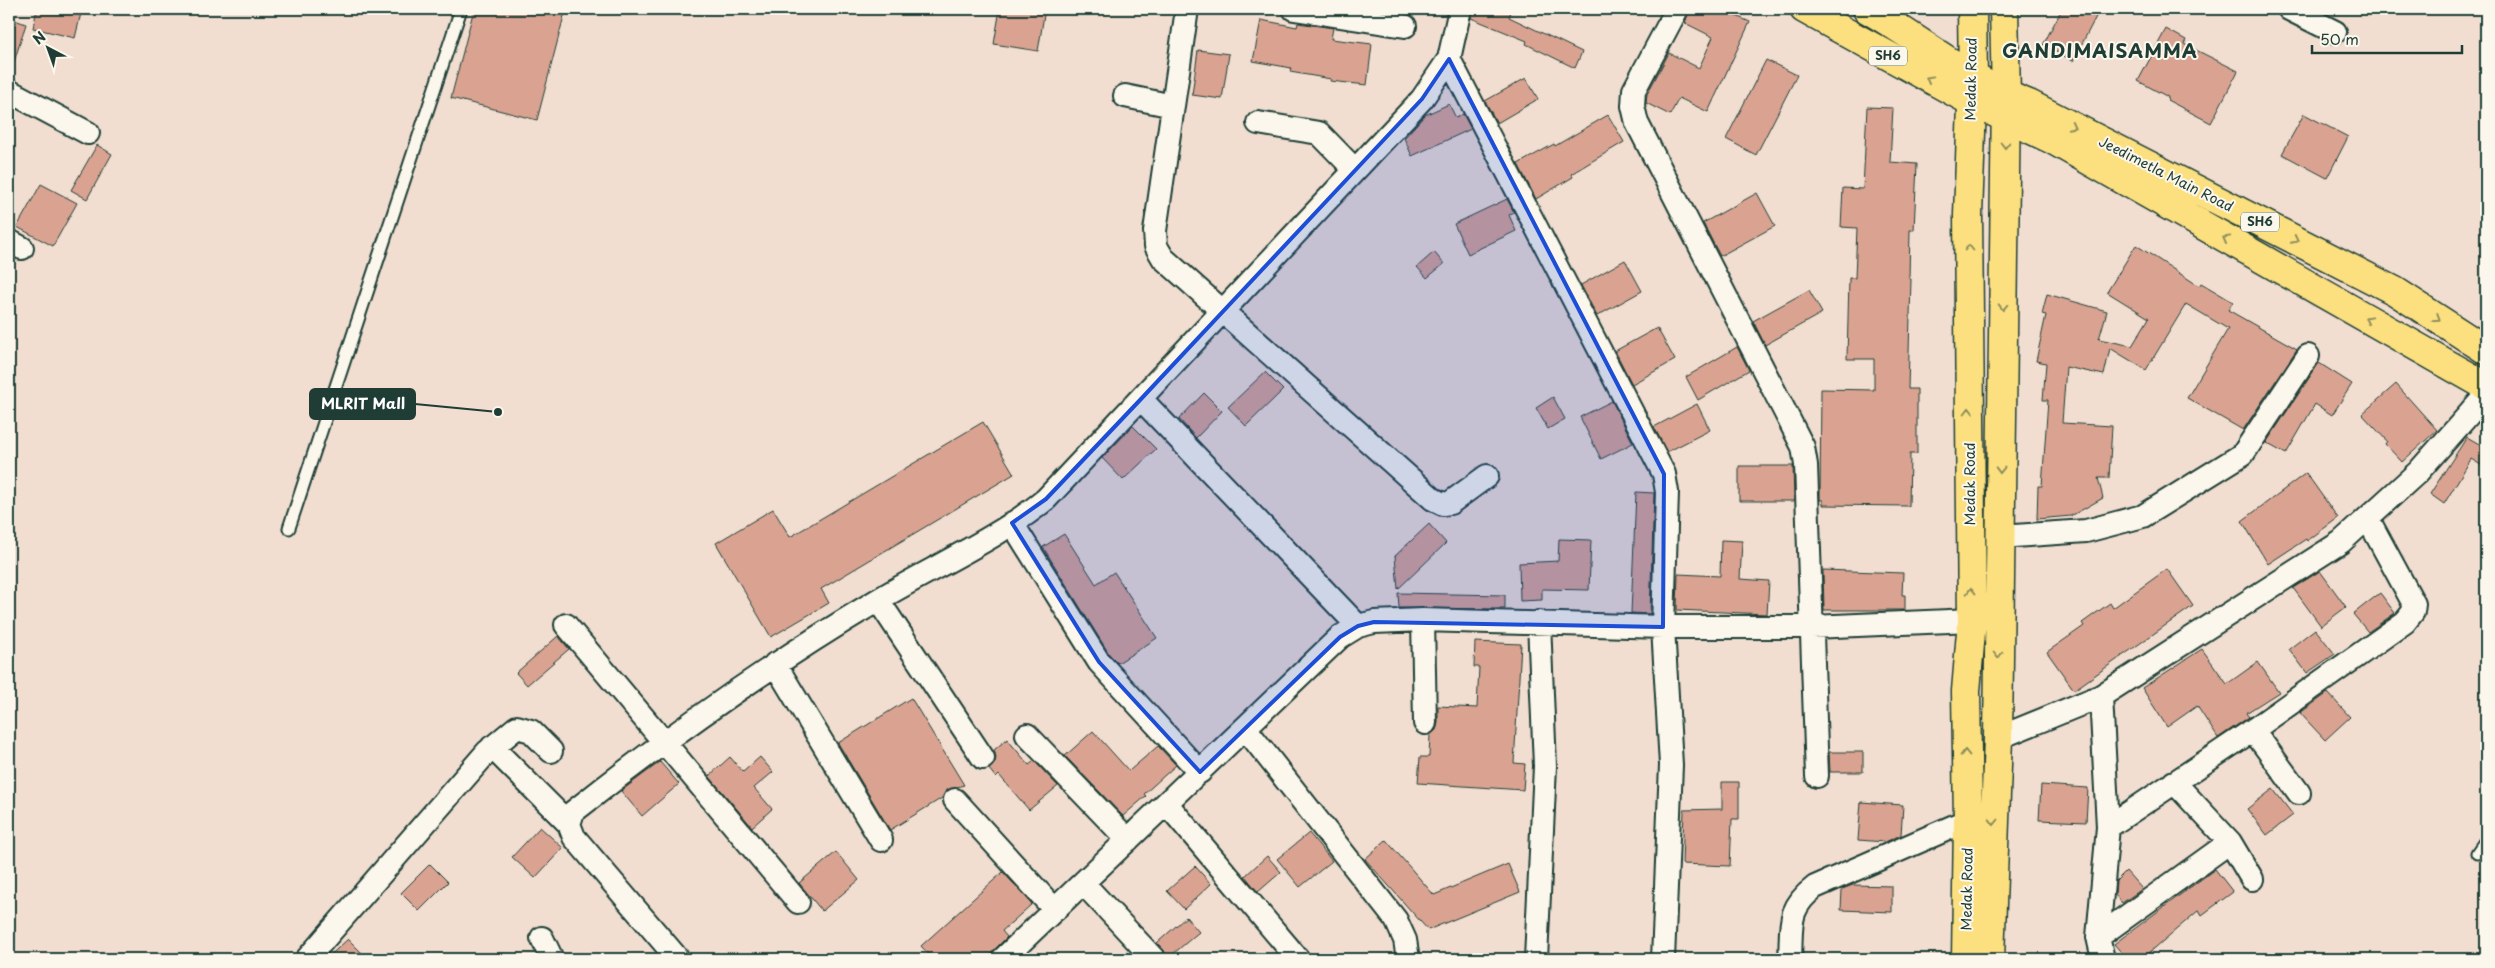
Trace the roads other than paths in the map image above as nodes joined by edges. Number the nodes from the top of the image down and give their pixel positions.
1 (461, 9) edge
2 (1187, 9) edge
3 (1294, 9) edge
4 (1460, 9) edge
5 (1677, 9) edge
6 (1804, 9) edge
7 (1972, 9) edge
8 (2004, 9) edge
9 (2289, 9) edge
10 (1880, 11) edge
11 (1405, 26) dead end
12 (2335, 32) dead end
13 (1449, 59) junction
14 (1972, 90) junction
15 (9, 91) edge
16 (1126, 96) dead end
17 (1173, 106) junction
18 (2005, 106) junction
19 (1258, 123) dead end
20 (88, 133) dead end
21 (1355, 170) junction
22 (1222, 310) junction
23 (2486, 350) edge
24 (2308, 356) dead end
25 (2486, 386) edge
26 (2486, 395) edge
27 (1141, 399) junction
28 (1487, 476) dead end
29 (2368, 519) junction
30 (1012, 523) junction
31 (289, 528) dead end
32 (1999, 537) junction
33 (878, 600) junction
34 (1423, 620) junction
35 (1972, 620) junction
36 (1539, 622) junction
37 (566, 625) dead end
38 (1358, 626) junction
39 (1663, 627) junction
40 (1812, 627) junction
41 (775, 664) junction
42 (2101, 696) junction
43 (1425, 723) dead end
44 (1246, 729) junction
45 (2253, 730) junction
46 (1027, 735) dead end
47 (1998, 738) junction
48 (665, 741) junction
49 (492, 746) junction
50 (551, 751) dead end
51 (983, 758) dead end
52 (1200, 772) junction
53 (1817, 776) dead end
54 (1966, 782) junction
55 (2174, 782) junction
56 (1996, 785) junction
57 (2299, 793) dead end
58 (955, 800) dead end
59 (1166, 804) junction
60 (1968, 820) junction
61 (569, 824) junction
62 (2108, 827) junction
63 (881, 840) dead end
64 (1128, 840) junction
65 (2486, 840) edge
66 (2230, 842) junction
67 (2477, 853) dead end
68 (2252, 879) dead end
69 (1084, 883) junction
70 (798, 902) dead end
71 (1055, 910) junction
72 (2098, 937) junction
73 (542, 938) dead end
74 (306, 959) edge
75 (552, 959) edge
76 (678, 959) edge
77 (1004, 959) edge
78 (1154, 959) edge
79 (1298, 959) edge
80 (1408, 959) edge
81 (1536, 959) edge
82 (1663, 959) edge
83 (1790, 959) edge
84 (1966, 959) edge
85 (1990, 959) edge
86 (2103, 959) edge

1 - 31 lane
2 - 17 street
3 - 11 street
4 - 13 street
5 - 40 street
14 -> 6 main road, SH6
7 - 14 main road, Medak Road
8 - 18 main road
9 - 12 street
10 - 14 main road, SH6
13 - 21 street
13 - 39 street
14 - 18 main road
35 -> 14 main road, Medak Road
15 - 20 street
16 - 17 street
17 - 22 street
18 -> 23 main road, Jeedimetla Main Road / SH6
25 -> 18 main road, Jeedimetla Main Road / SH6
18 -> 32 main road
19 - 21 street
21 - 22 street
22 - 27 street
22 - 28 street
24 - 32 street
26 - 29 street
27 - 30 street
27 - 38 street
29 - 42 street
29 - 45 street
30 - 33 street
30 - 52 street
32 -> 47 main road
33 - 41 street
33 - 51 street
34 - 36 street
34 - 38 street
34 - 43 street
35 - 40 street
54 -> 35 main road, Medak Road
36 - 39 street
36 - 81 street
37 - 48 street
38 - 44 street
39 - 40 street
39 - 82 street
40 - 53 street
41 - 48 street
41 - 63 street
42 - 47 street
42 - 62 street
44 - 52 street
44 - 80 street
45 - 55 street
45 - 57 street
46 - 64 street
47 - 56 main road
48 - 61 street
48 - 70 street
49 - 50 street
49 - 61 street
49 - 74 street
52 - 59 street
54 - 56 main road
54 - 60 main road, Medak Road
55 - 62 street
55 - 66 street
56 -> 85 main road
58 - 71 street
59 - 64 street
59 - 79 street
60 - 83 street
60 - 84 main road, Medak Road
61 - 76 street
62 - 72 street
64 - 69 street
65 - 67 lane
66 - 68 street
66 - 72 street
69 - 71 street
69 - 78 street
71 - 77 street
72 - 86 street
73 - 75 street

